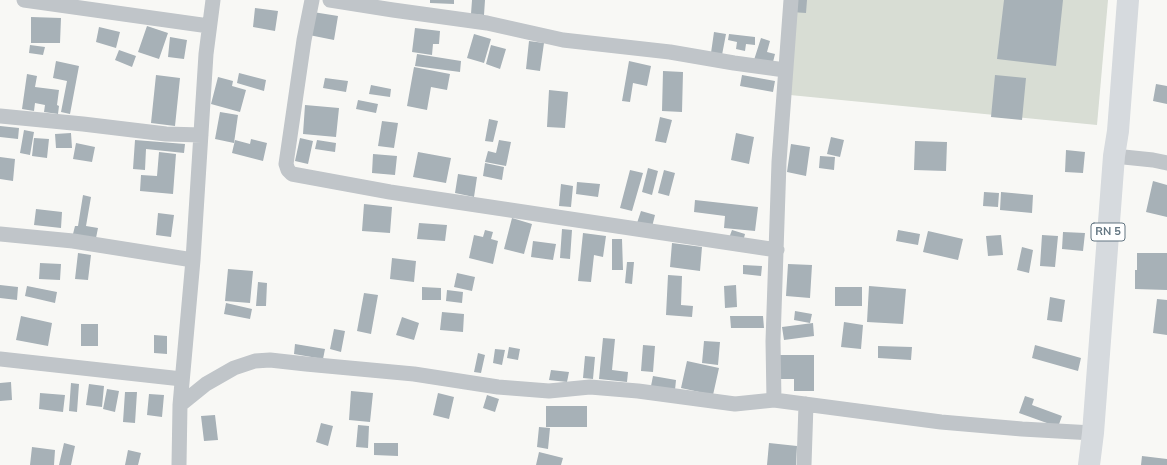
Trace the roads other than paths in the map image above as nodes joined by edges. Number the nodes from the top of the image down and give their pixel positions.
1 (24, 0) edge
2 (213, 0) edge
3 (312, 0) edge
4 (330, 0) edge
5 (791, 0) edge
6 (1128, 0) edge
7 (210, 26) junction
8 (785, 70) junction
9 (0, 116) edge
10 (201, 135) junction
11 (1114, 156) junction
12 (1167, 163) edge
13 (0, 234) edge
14 (777, 250) junction
15 (193, 260) junction
16 (0, 359) edge
17 (182, 379) junction
18 (774, 400) junction
19 (806, 404) junction
20 (180, 405) junction
21 (1092, 433) junction
22 (179, 465) edge
23 (804, 465) edge
24 (1089, 465) edge

1 - 7 street
2 - 7 street
3 - 14 street
4 - 8 street
5 - 8 street
6 - 11 main road, RN 5
7 - 10 street
8 - 14 street
9 - 10 street
10 - 15 street
11 - 12 street
11 - 21 main road, RN 5
13 - 15 street
14 - 18 street
15 - 17 street
16 - 17 street
17 - 20 street
18 - 19 street
18 - 20 street
19 - 21 street
19 - 23 street
20 - 22 street
21 - 24 main road, RN 5

